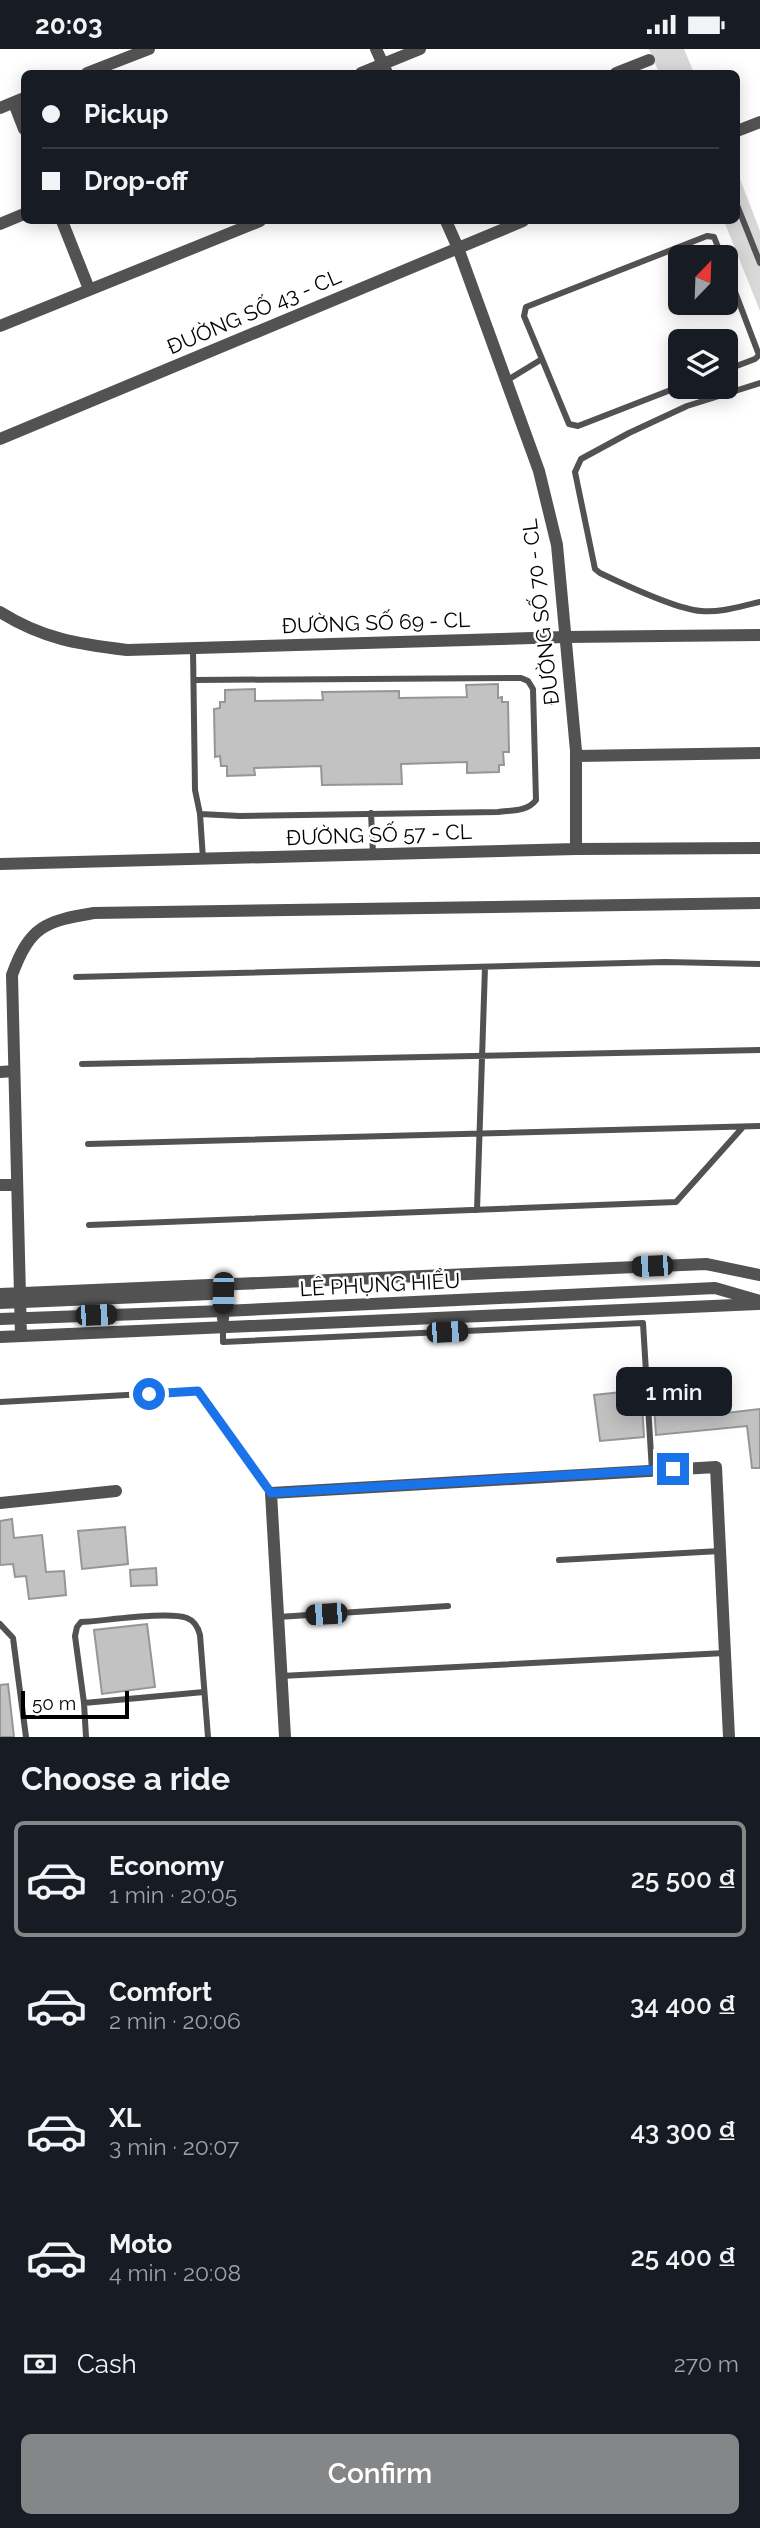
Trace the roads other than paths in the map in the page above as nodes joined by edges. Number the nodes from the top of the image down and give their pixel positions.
1 (149, 49) edge
2 (376, 49) edge
3 (420, 49) edge
4 (649, 60) dead end
5 (385, 69) edge
6 (95, 70) edge
7 (624, 70) edge
8 (19, 101) edge
9 (0, 109) edge
10 (760, 121) edge
11 (740, 130) edge
12 (740, 213) edge
13 (21, 215) edge
14 (0, 224) edge
15 (63, 224) edge
16 (252, 224) edge
17 (447, 224) edge
18 (516, 224) edge
19 (684, 245) edge
20 (718, 245) edge
21 (458, 248) junction
22 (668, 251) edge
23 (760, 263) edge
24 (89, 289) junction
25 (738, 300) edge
26 (0, 326) edge
27 (542, 359) junction
28 (738, 365) edge
29 (506, 381) junction
30 (760, 383) edge
31 (668, 391) edge
32 (0, 439) edge
33 (760, 602) edge
34 (0, 612) edge
35 (760, 635) edge
36 (565, 637) junction
37 (193, 647) junction
38 (194, 680) junction
39 (760, 753) edge
40 (576, 756) junction
41 (371, 813) junction
42 (200, 814) junction
43 (760, 848) edge
44 (576, 849) junction
45 (373, 854) junction
46 (203, 859) junction
47 (0, 864) edge
48 (760, 902) edge
49 (760, 964) edge
50 (485, 967) junction
51 (76, 977) dead end
52 (760, 1050) edge
53 (483, 1056) junction
54 (82, 1064) dead end
55 (14, 1071) junction
56 (0, 1072) edge
57 (760, 1126) edge
58 (743, 1127) junction
59 (481, 1134) junction
60 (88, 1143) dead end
61 (0, 1185) edge
62 (17, 1185) junction
63 (477, 1210) junction
64 (89, 1225) dead end
65 (760, 1276) edge
66 (223, 1289) junction
67 (0, 1294) edge
68 (20, 1298) junction
69 (0, 1303) edge
70 (760, 1303) edge
71 (223, 1311) junction
72 (0, 1318) edge
73 (20, 1318) junction
74 (223, 1327) junction
75 (21, 1336) junction
76 (0, 1337) edge
77 (0, 1402) edge
78 (652, 1471) junction
79 (116, 1490) dead end
80 (271, 1493) junction
81 (0, 1503) edge
82 (720, 1551) junction
83 (559, 1560) dead end
84 (448, 1606) dead end
85 (278, 1617) junction
86 (0, 1624) edge
87 (724, 1653) junction
88 (281, 1676) junction
89 (204, 1692) junction
90 (84, 1703) junction
91 (26, 1737) edge
92 (86, 1737) edge
93 (208, 1737) edge
94 (285, 1737) edge
95 (729, 1737) edge

1 - 6 street
2 - 5 street
3 - 5 street
4 - 7 street
8 - 9 street
10 - 11 street
12 - 23 lane
13 - 14 street
15 - 24 street
16 - 24 street
17 - 21 street, ĐƯỜNG SỐ 70 - CL
18 - 21 street, ĐƯỜNG SỐ 43 - CL
19 - 20 lane
21 - 29 street, ĐƯỜNG SỐ 70 - CL
21 - 32 street, ĐƯỜNG SỐ 43 - CL
22 - 27 lane
24 - 26 street
25 - 28 lane
27 - 29 lane
27 - 31 lane
29 - 36 street, ĐƯỜNG SỐ 70 - CL
30 - 33 lane
34 - 37 street, ĐƯỜNG SỐ 69 - CL
35 - 36 street, ĐƯỜNG SỐ 69 - CL
36 - 37 street, ĐƯỜNG SỐ 69 - CL
36 - 40 street, ĐƯỜNG SỐ 70 - CL
37 - 38 lane
38 - 41 lane
38 - 42 lane
39 - 40 street
40 - 44 street, ĐƯỜNG SỐ 70 - CL
41 - 42 lane
41 - 45 lane
42 - 46 lane
43 - 44 street, ĐƯỜNG SỐ 57 - CL
44 - 45 street, ĐƯỜNG SỐ 57 - CL
45 - 46 street, ĐƯỜNG SỐ 57 - CL
46 - 47 street, ĐƯỜNG SỐ 57 - CL
48 - 55 street
49 - 50 lane
50 - 51 lane
50 - 53 lane
52 - 53 lane
53 - 54 lane
53 - 59 lane
55 - 56 street
55 - 62 street
57 - 58 lane
58 - 59 lane
58 - 63 lane
59 - 60 lane
59 - 63 lane
61 - 62 street
62 - 68 street
63 - 64 lane
65 - 66 street, LÊ PHỤNG HIỂU
66 - 68 street, LÊ PHỤNG HIỂU
66 - 71 street
67 - 68 street, LÊ PHỤNG HIỂU
68 - 69 street, LÊ PHỤNG HIỂU
68 - 73 street
70 - 71 street, LÊ PHỤNG HIỂU
70 - 74 street, LÊ PHỤNG HIỂU
71 - 73 street, LÊ PHỤNG HIỂU
71 - 74 street
72 - 73 street, LÊ PHỤNG HIỂU
73 - 75 street
74 - 75 street, LÊ PHỤNG HIỂU
74 - 78 lane
75 - 76 street, LÊ PHỤNG HIỂU
77 - 80 lane
78 - 80 street
78 - 82 street
79 - 81 street
80 - 85 street
82 - 83 lane
82 - 87 street
84 - 85 lane
85 - 88 street
86 - 91 lane
87 - 88 lane
87 - 95 street
88 - 94 street
89 - 90 lane
89 - 90 lane
89 - 93 lane
90 - 92 lane

